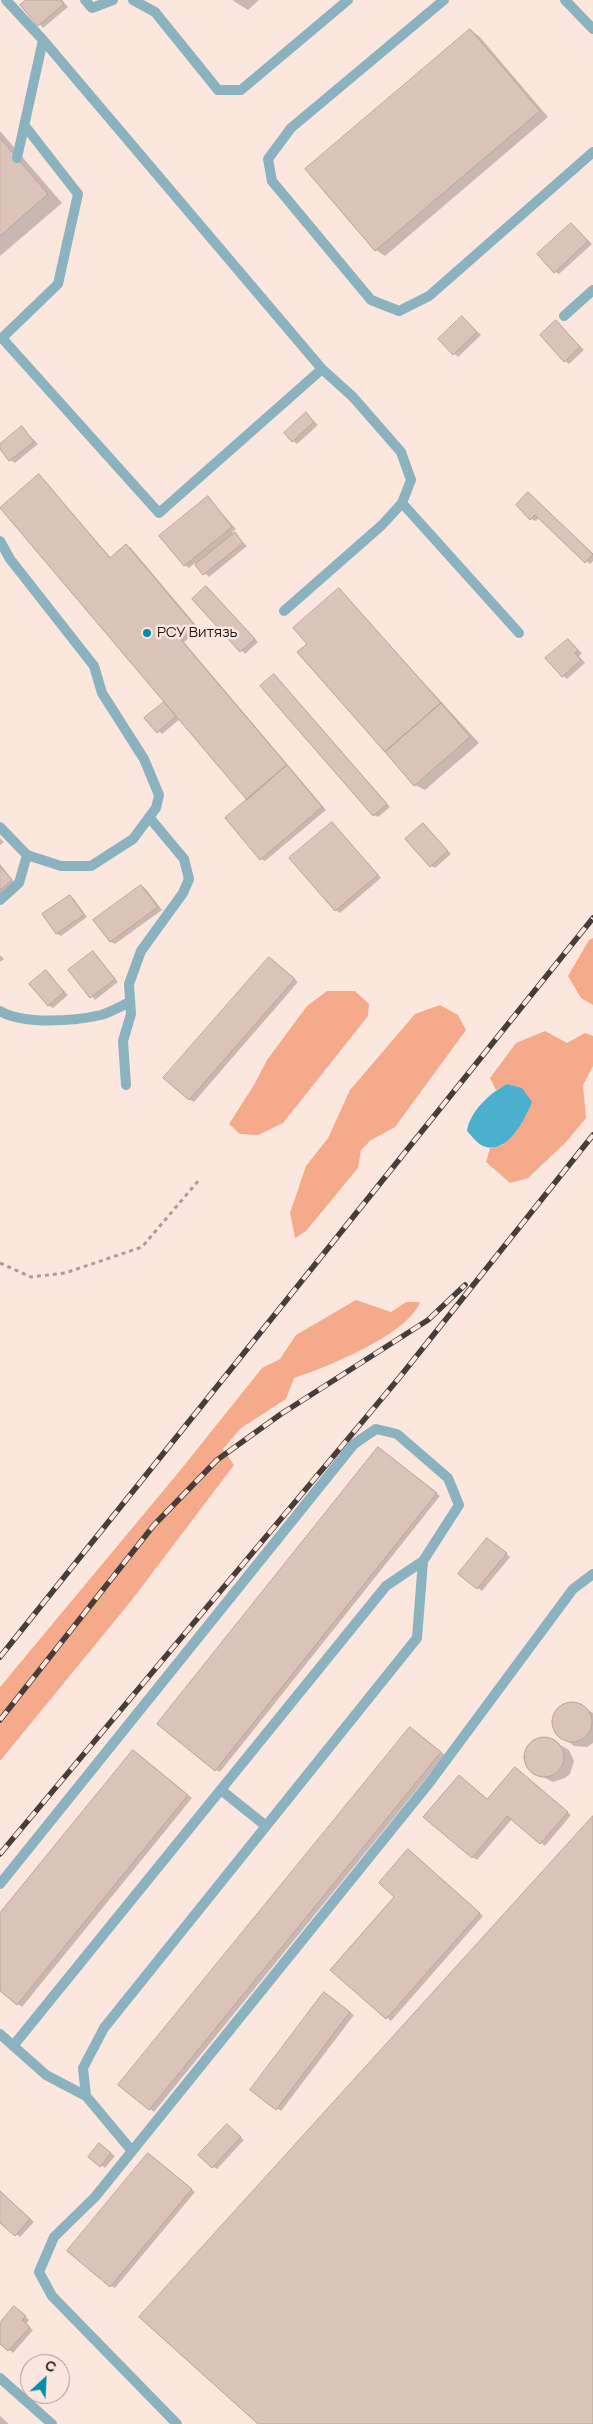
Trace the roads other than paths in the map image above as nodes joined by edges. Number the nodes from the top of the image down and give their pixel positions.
1 (6, 0) edge
2 (85, 0) edge
3 (113, 0) edge
4 (133, 0) edge
5 (348, 0) edge
6 (444, 0) edge
7 (565, 0) edge
8 (593, 29) edge
9 (43, 40) junction
10 (25, 126) junction
11 (592, 156) edge
12 (18, 158) dead end
13 (593, 290) edge
14 (564, 316) dead end
15 (322, 369) junction
16 (402, 503) junction
17 (0, 542) edge
18 (284, 611) dead end
19 (519, 633) dead end
20 (149, 817) junction
21 (0, 827) edge
22 (27, 855) junction
23 (0, 900) edge
24 (130, 1002) junction
25 (0, 1011) edge
26 (126, 1085) dead end
27 (423, 1561) junction
28 (593, 1574) edge
29 (221, 1790) junction
30 (266, 1826) junction
31 (0, 1884) edge
32 (0, 2034) edge
33 (13, 2046) junction
34 (86, 2096) junction
35 (132, 2151) junction
36 (0, 2378) edge
37 (52, 2424) edge
38 (178, 2424) edge

1 - 9 lane
2 - 3 lane
4 - 5 lane
6 - 11 lane
7 - 8 lane
9 - 10 lane
9 - 15 lane
10 - 12 lane
10 - 15 lane
13 - 14 lane
15 - 16 lane
16 - 18 lane
16 - 19 lane
17 - 20 lane
20 - 22 lane
20 - 24 lane
21 - 22 lane
22 - 23 lane
24 - 25 lane
24 - 26 lane
27 - 29 lane
27 - 30 lane
27 - 31 lane
28 - 35 lane
29 - 30 lane
29 - 33 lane
30 - 34 lane
32 - 33 lane
33 - 34 lane
34 - 35 lane
35 - 38 lane
36 - 37 lane

